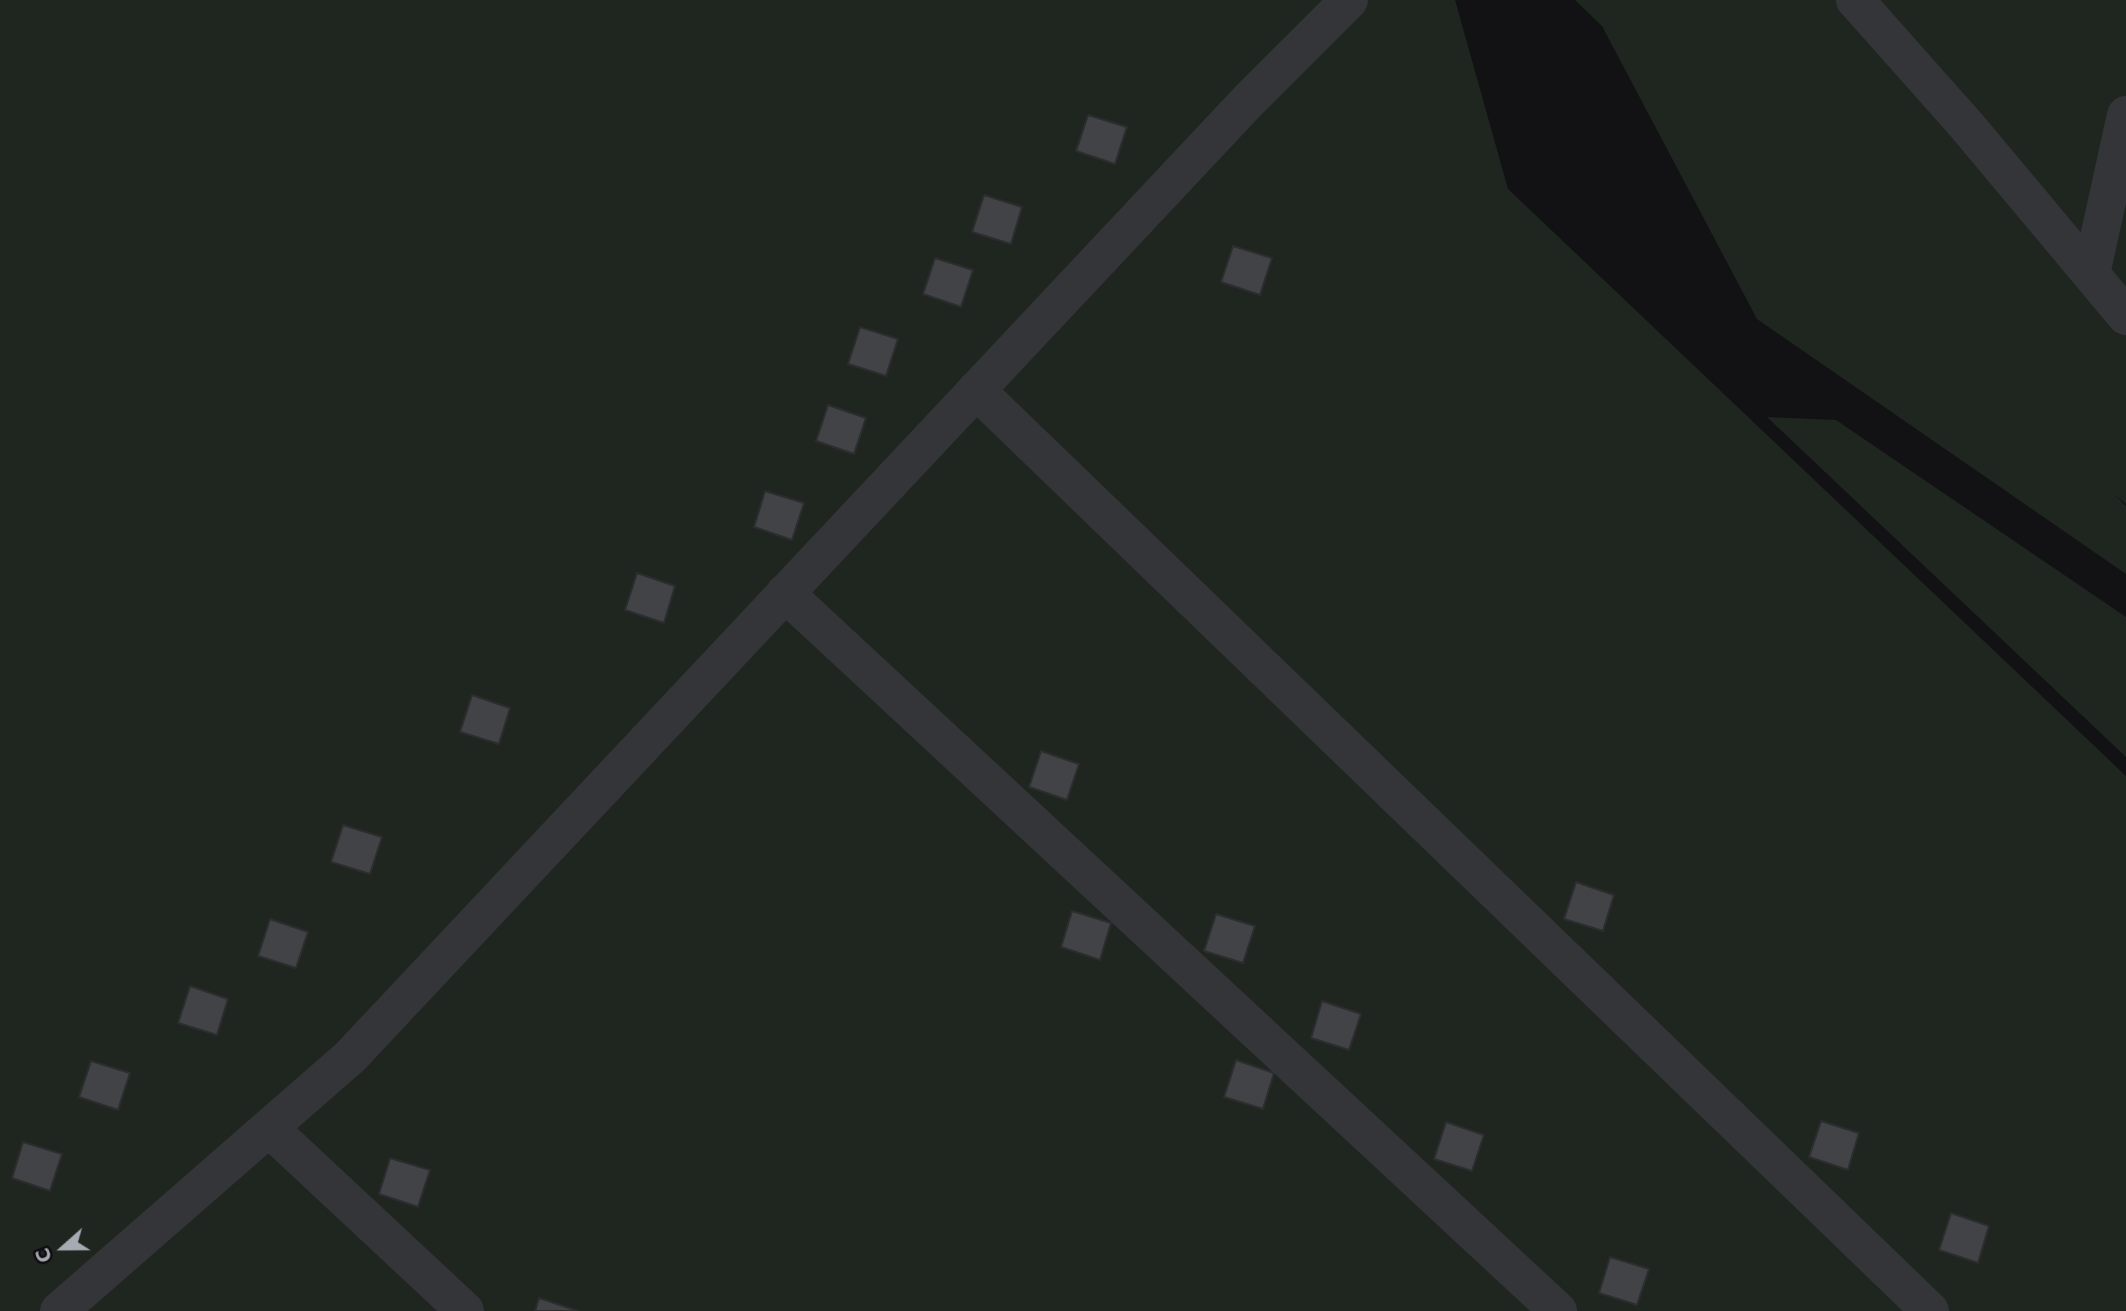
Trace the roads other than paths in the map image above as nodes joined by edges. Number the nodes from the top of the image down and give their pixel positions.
1 (1349, 0) edge
2 (1855, 0) edge
3 (2126, 115) edge
4 (2091, 274) junction
5 (2126, 316) edge
6 (976, 390) junction
7 (785, 593) junction
8 (269, 1128) junction
9 (59, 1311) edge
10 (465, 1311) edge
11 (1558, 1311) edge
12 (1930, 1311) edge

1 - 6 lane
2 - 4 lane
3 - 4 lane
4 - 5 lane
6 - 7 lane
6 - 12 lane
7 - 8 lane
7 - 11 lane
8 - 9 lane
8 - 10 lane

